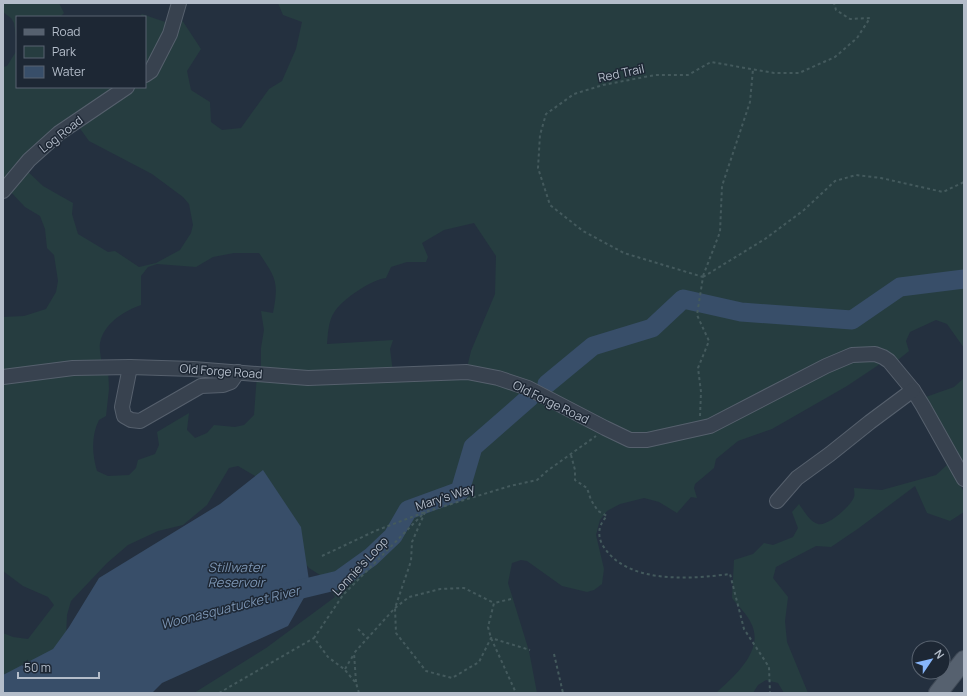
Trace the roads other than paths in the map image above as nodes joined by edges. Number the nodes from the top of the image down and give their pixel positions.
1 (179, 3) edge
2 (146, 74) edge
3 (126, 88) edge
4 (3, 191) edge
5 (130, 367) junction
6 (204, 370) junction
7 (238, 372) junction
8 (3, 378) edge
9 (203, 386) junction
10 (913, 390) junction
11 (964, 479) edge
12 (777, 501) dead end
13 (964, 660) edge
14 (938, 693) edge

1 - 2 street
3 - 4 street, Log Road
5 - 6 street, Old Forge Road
5 - 8 street, Old Forge Road
5 - 9 street
6 - 7 street, Old Forge Road
6 - 9 street
7 - 9 street
7 - 10 street, Old Forge Road
10 - 11 street, Old Forge Road
10 - 12 street
13 - 14 main road

